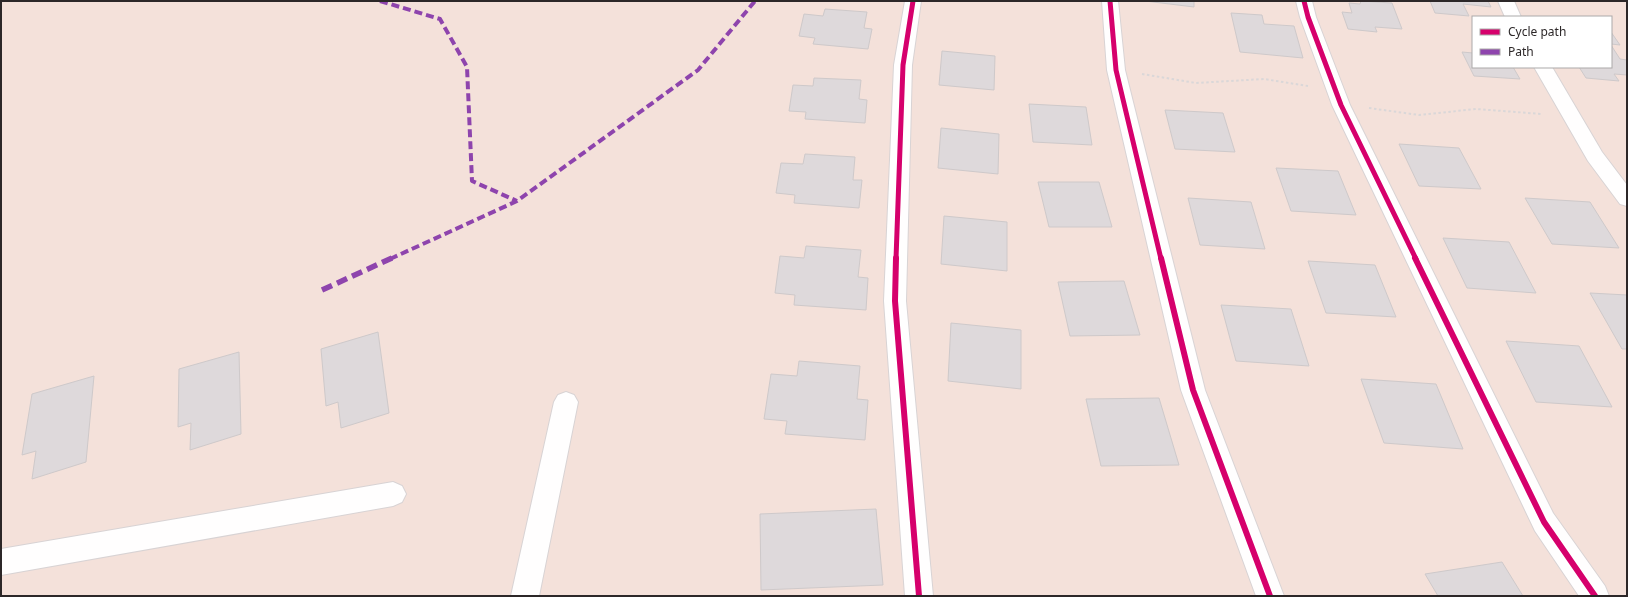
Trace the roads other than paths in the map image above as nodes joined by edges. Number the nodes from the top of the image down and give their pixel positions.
1 (913, 1) edge
2 (1110, 1) edge
3 (1304, 1) edge
4 (1506, 1) edge
5 (1513, 16) edge
6 (1544, 68) edge
7 (1627, 199) edge
8 (566, 402) dead end
9 (393, 494) dead end
10 (1, 562) edge
11 (525, 596) edge
12 (919, 596) edge
13 (1270, 596) edge
14 (1595, 596) edge

1 - 12 street
2 - 13 street
3 - 14 street
4 - 5 street
6 - 7 street
8 - 11 street
9 - 10 street

